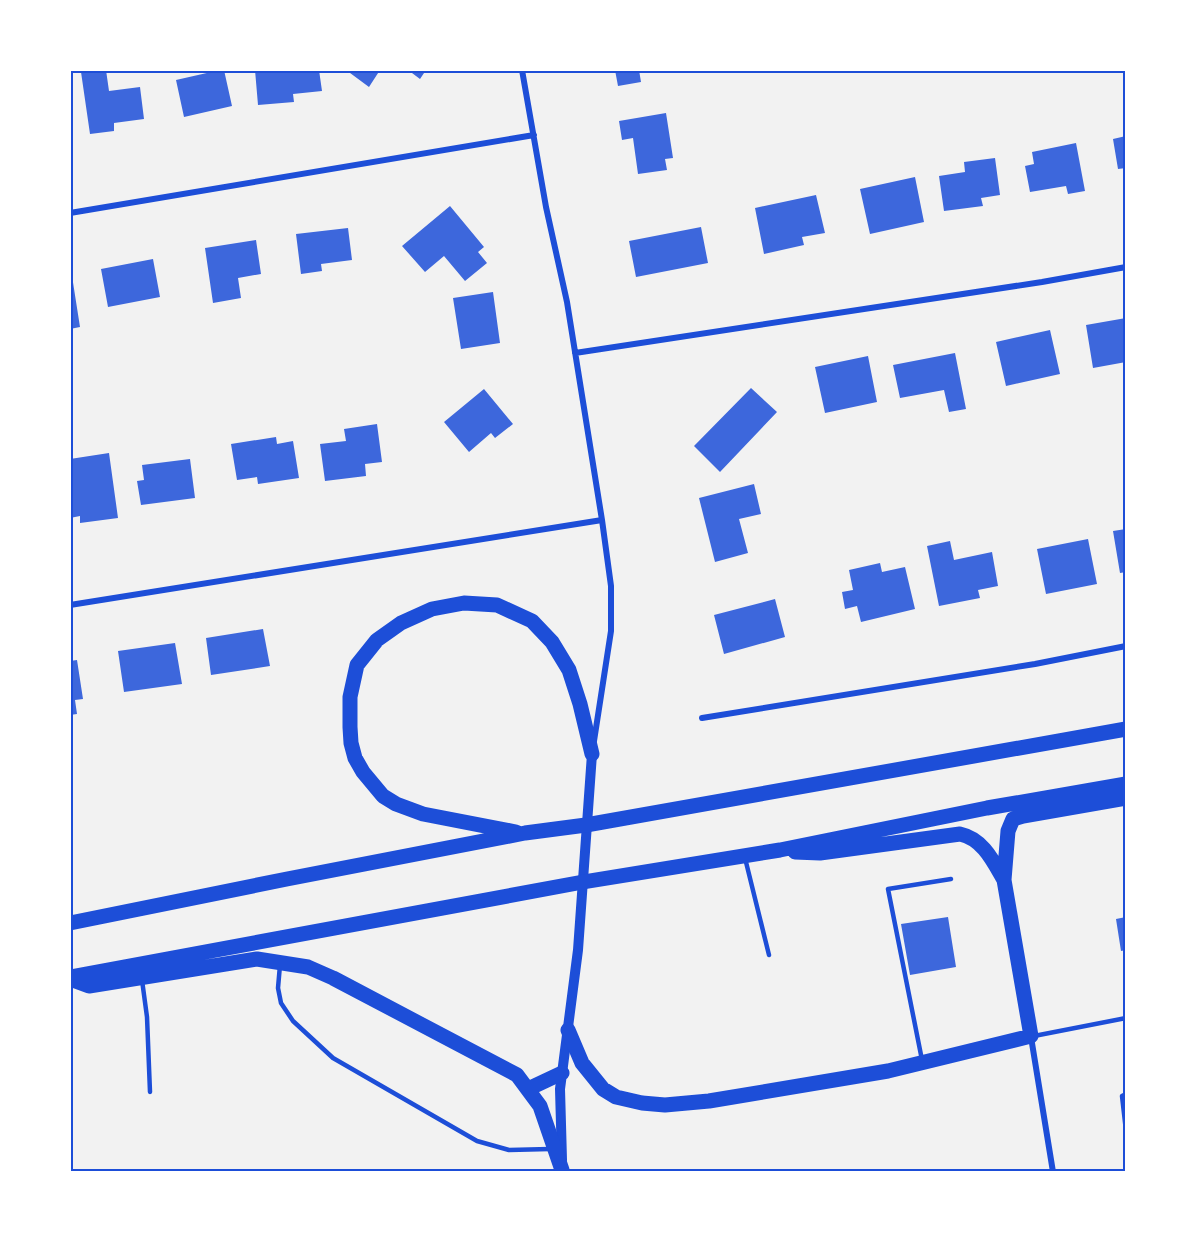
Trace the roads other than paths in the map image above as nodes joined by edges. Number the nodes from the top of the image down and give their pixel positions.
1 (522, 70) edge
2 (534, 135) junction
3 (70, 213) edge
4 (1125, 267) edge
5 (575, 353) junction
6 (602, 520) junction
7 (70, 605) edge
8 (1125, 646) edge
9 (702, 718) dead end
10 (1125, 729) edge
11 (592, 754) junction
12 (1125, 784) edge
13 (1125, 798) edge
14 (586, 825) junction
15 (525, 833) junction
16 (780, 850) junction
17 (745, 855) junction
18 (951, 879) dead end
19 (1004, 880) junction
20 (583, 882) junction
21 (70, 923) edge
22 (769, 955) dead end
23 (280, 963) junction
24 (70, 978) edge
25 (142, 978) junction
26 (1125, 1018) edge
27 (568, 1030) junction
28 (1031, 1036) junction
29 (922, 1062) junction
30 (562, 1073) junction
31 (528, 1089) junction
32 (150, 1092) dead end
33 (1125, 1094) edge
34 (1125, 1131) edge
35 (555, 1149) junction
36 (562, 1171) edge
37 (1053, 1172) edge

1 - 2 street
2 - 3 street
2 - 5 street
4 - 5 street
5 - 6 street
6 - 7 street
6 - 11 street
8 - 9 street
10 - 14 main road
11 - 14 street
11 - 15 main road
12 - 16 main road
13 - 19 main road
14 - 15 main road
14 - 20 street
15 - 21 main road
16 - 17 main road
16 - 19 main road
17 - 20 main road
17 - 22 lane
18 - 29 lane
19 - 28 main road
20 - 24 main road
20 - 27 street
23 - 25 main road
23 - 31 main road
23 - 35 lane
24 - 25 main road
25 - 32 lane
26 - 28 lane
27 - 29 main road
27 - 30 street
28 - 29 main road
28 - 37 street
30 - 31 main road
30 - 36 street
31 - 35 main road
33 - 34 lane
35 - 36 main road

